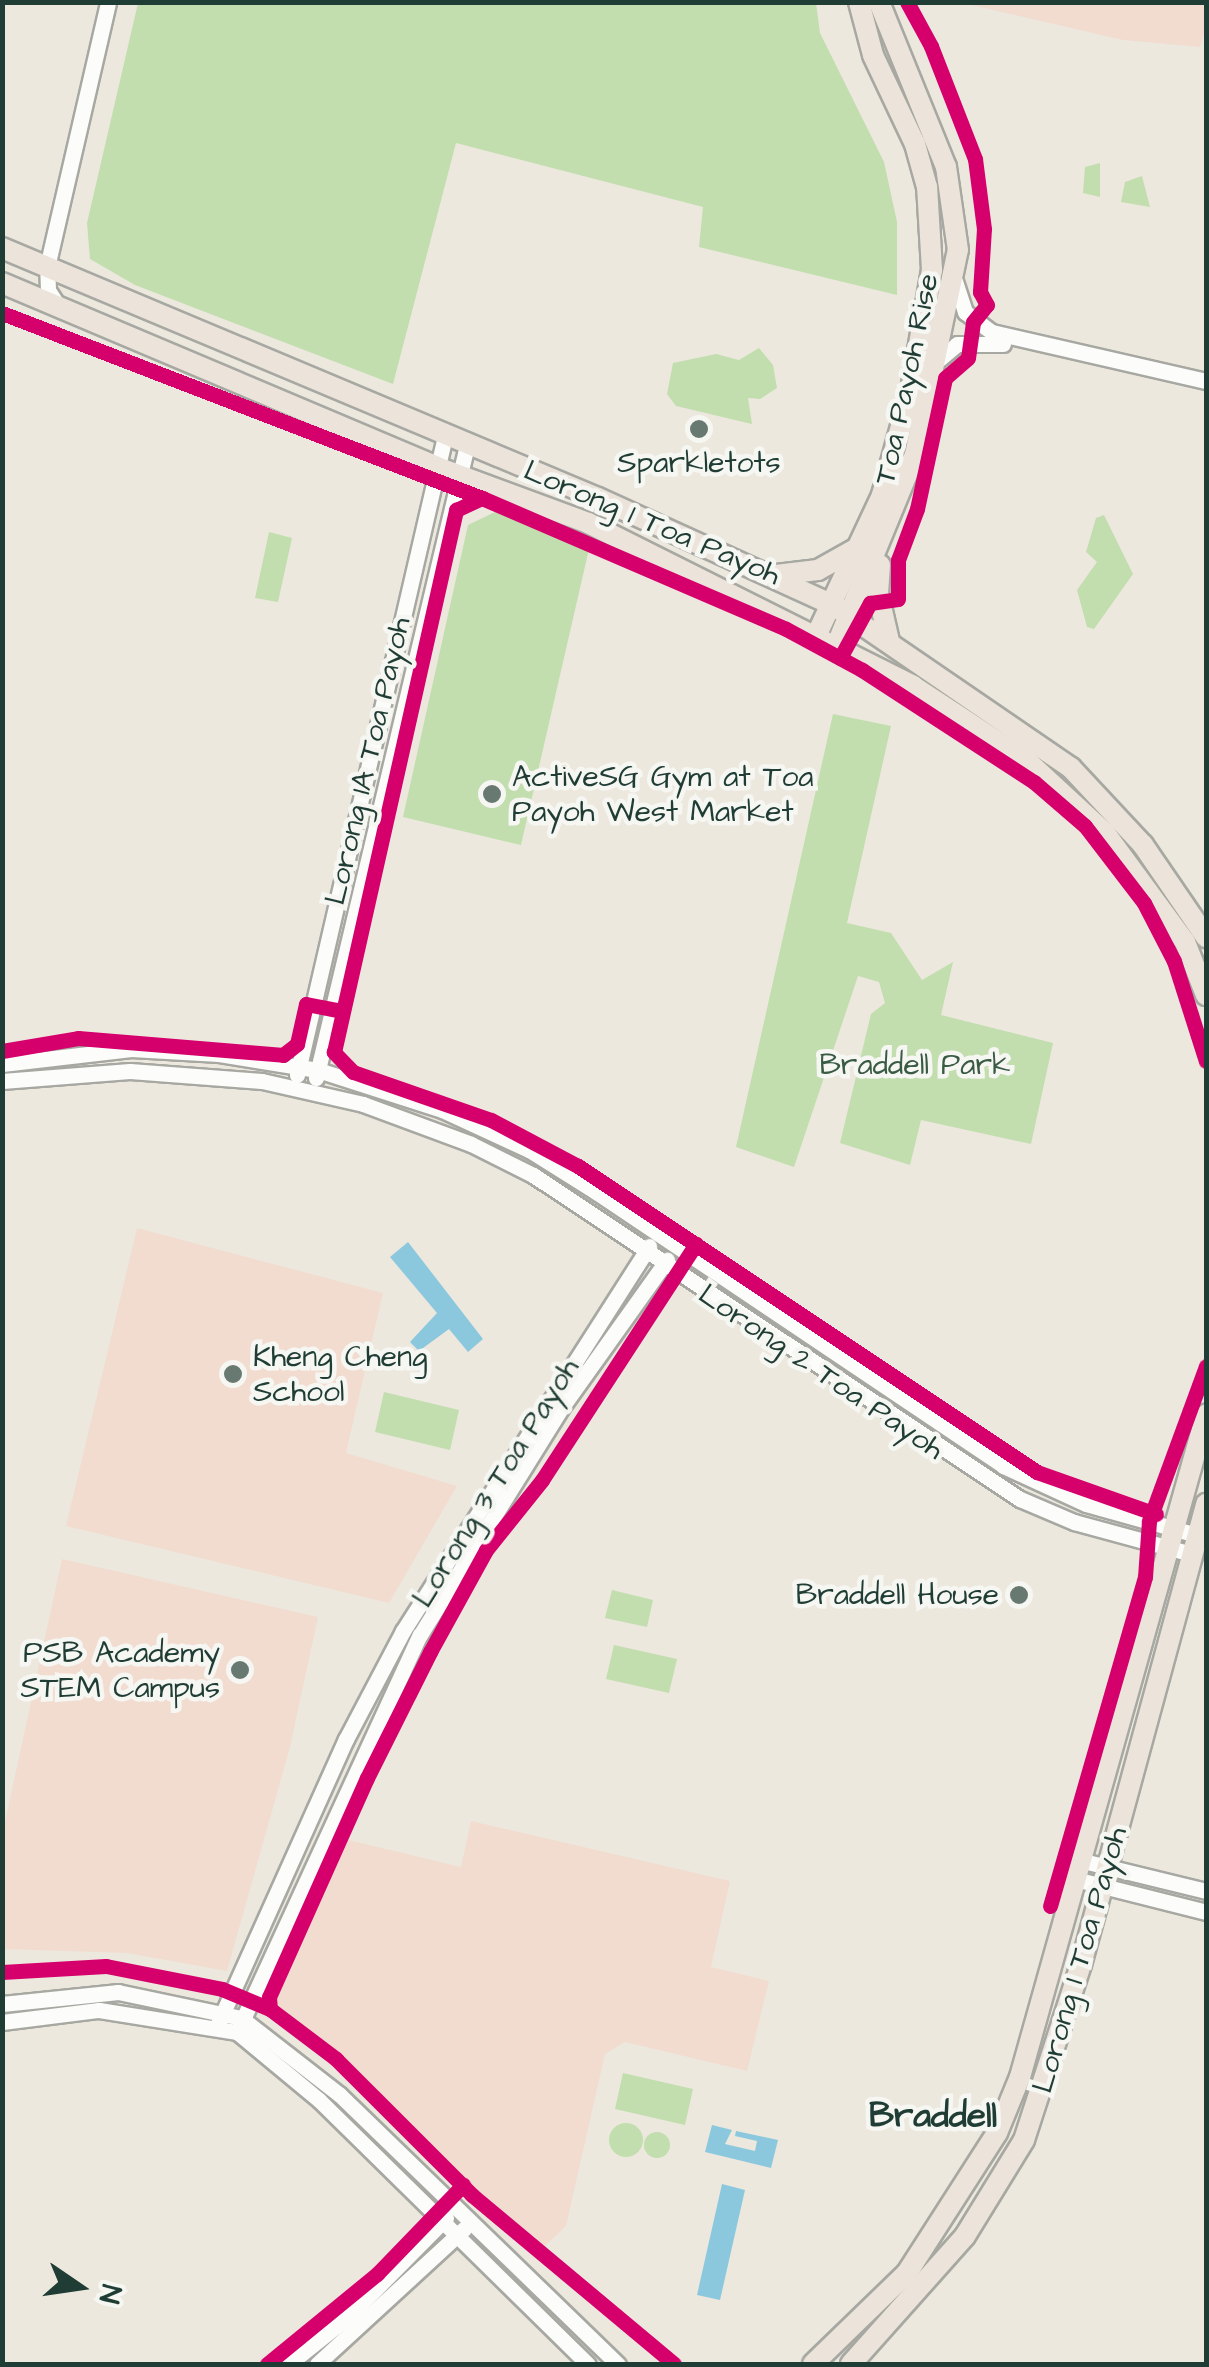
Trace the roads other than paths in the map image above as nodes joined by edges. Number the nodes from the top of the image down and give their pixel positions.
1 (108, 2) edge
2 (859, 2) edge
3 (878, 2) edge
4 (54, 246) junction
5 (2, 248) edge
6 (47, 267) junction
7 (68, 276) junction
8 (955, 281) junction
9 (2, 283) edge
10 (60, 308) junction
11 (937, 361) junction
12 (1206, 381) edge
13 (1206, 390) edge
14 (446, 436) junction
15 (467, 445) junction
16 (447, 470) junction
17 (872, 544) junction
18 (774, 575) junction
19 (833, 605) junction
20 (852, 616) junction
21 (817, 634) junction
22 (889, 641) junction
23 (838, 644) junction
24 (332, 920) junction
25 (349, 924) junction
26 (1206, 937) edge
27 (1206, 996) edge
28 (2, 1064) edge
29 (299, 1066) junction
30 (318, 1070) junction
31 (2, 1081) edge
32 (294, 1087) junction
33 (314, 1091) junction
34 (658, 1234) junction
35 (675, 1248) junction
36 (644, 1252) junction
37 (662, 1266) junction
38 (1206, 1415) edge
39 (1206, 1504) edge
40 (1170, 1538) junction
41 (1194, 1544) junction
42 (346, 1738) junction
43 (366, 1750) junction
44 (1077, 1869) junction
45 (1105, 1876) junction
46 (1206, 1891) edge
47 (1206, 1912) edge
48 (2, 2004) edge
49 (219, 2019) junction
50 (2, 2022) edge
51 (239, 2025) junction
52 (456, 2208) junction
53 (442, 2222) junction
54 (470, 2222) junction
55 (456, 2236) junction
56 (290, 2364) edge
57 (318, 2364) edge
58 (588, 2364) edge
59 (618, 2364) edge
60 (813, 2364) edge
61 (851, 2364) edge

1 - 4 street
2 - 17 main road, Toa Payoh Rise
3 - 8 main road, Toa Payoh Rise
4 - 6 street
4 - 7 street
5 - 6 main road, Lorong 1 Toa Payoh
6 - 7 main road, Lorong 1 Toa Payoh
6 - 10 street
7 - 14 main road, Lorong 1 Toa Payoh
8 - 11 main road, Toa Payoh Rise
8 - 12 street
9 - 10 main road, Lorong 1 Toa Payoh
10 - 16 main road, Lorong 1 Toa Payoh
11 - 13 street
11 - 17 main road, Toa Payoh Rise
14 - 15 main road, Lorong 1 Toa Payoh
14 - 16 street, Lorong 1A Toa Payoh
15 - 16 street, Lorong 1A Toa Payoh
15 - 18 main road, Lorong 1 Toa Payoh
16 - 21 main road, Lorong 1 Toa Payoh
16 - 24 street, Lorong 1A Toa Payoh
16 - 25 street, Lorong 1A Toa Payoh
17 - 18 main road
17 - 19 main road, Toa Payoh Rise
17 - 20 main road, Toa Payoh Rise
17 - 22 main road
18 - 19 main road, Lorong 1 Toa Payoh
19 - 20 main road, Lorong 1 Toa Payoh
19 - 21 main road, Toa Payoh Rise
20 - 22 main road, Lorong 1 Toa Payoh
20 - 23 main road, Toa Payoh Rise
21 - 23 main road, Lorong 1 Toa Payoh
22 - 26 main road, Lorong 1 Toa Payoh
23 - 27 main road, Lorong 1 Toa Payoh
24 - 25 street
24 - 29 street, Lorong 1A Toa Payoh
25 - 30 street, Lorong 1A Toa Payoh
28 - 29 street, Lorong 2 Toa Payoh
29 - 30 street, Lorong 2 Toa Payoh
29 - 32 street, Lorong 1A Toa Payoh
30 - 33 street, Lorong 1A Toa Payoh
30 - 34 street, Lorong 2 Toa Payoh
31 - 32 street, Lorong 2 Toa Payoh
32 - 33 street, Lorong 2 Toa Payoh
33 - 36 street, Lorong 2 Toa Payoh
34 - 35 street, Lorong 2 Toa Payoh
34 - 36 street, Lorong 3 Toa Payoh
35 - 37 street, Lorong 3 Toa Payoh
35 - 40 street, Lorong 2 Toa Payoh
36 - 37 street, Lorong 2 Toa Payoh
36 - 42 street, Lorong 3 Toa Payoh
37 - 40 street, Lorong 2 Toa Payoh
37 - 43 street, Lorong 3 Toa Payoh
38 - 40 main road, Lorong 1 Toa Payoh
39 - 41 main road, Lorong 1 Toa Payoh
40 - 41 street, Lorong 2 Toa Payoh
40 - 44 main road, Lorong 1 Toa Payoh
41 - 45 main road, Lorong 1 Toa Payoh
42 - 43 street
42 - 49 street, Lorong 3 Toa Payoh
43 - 51 street, Lorong 3 Toa Payoh
44 - 45 street
44 - 60 main road, Lorong 1 Toa Payoh
45 - 46 street
45 - 47 street
45 - 61 main road, Lorong 1 Toa Payoh
48 - 49 street
49 - 50 street
49 - 51 street
51 - 52 street
51 - 53 street
52 - 53 street
52 - 54 street
53 - 55 street
53 - 56 street
54 - 55 street
54 - 59 street
55 - 57 street
55 - 58 street

